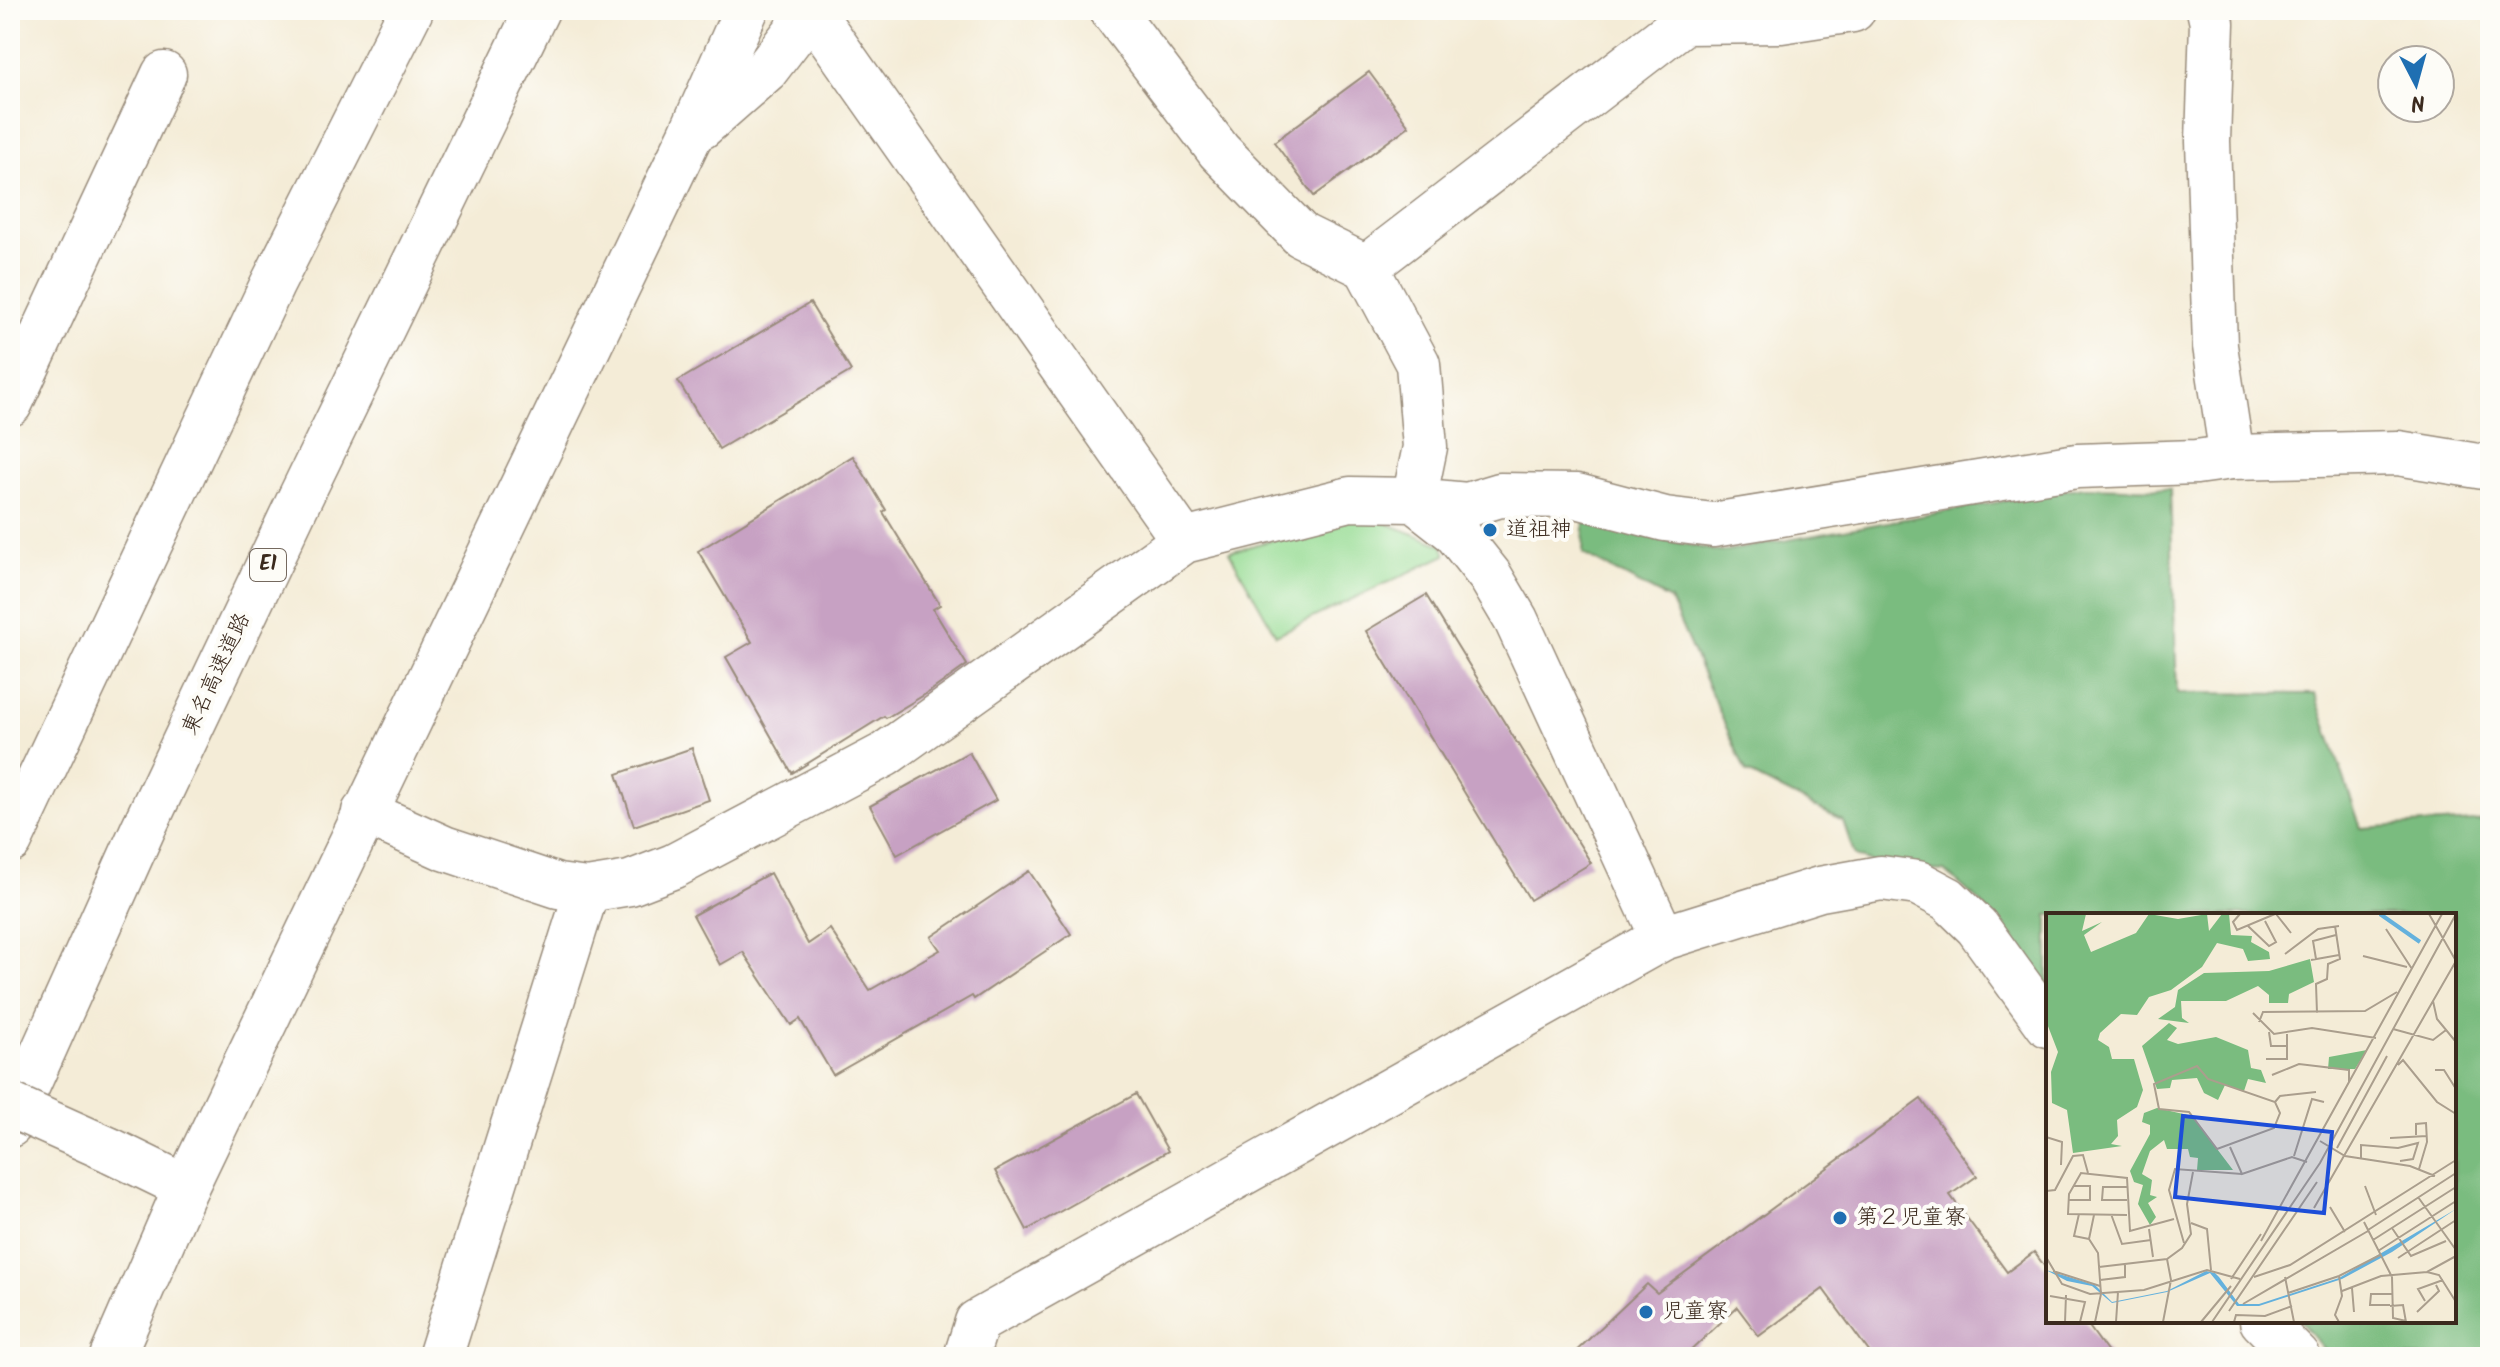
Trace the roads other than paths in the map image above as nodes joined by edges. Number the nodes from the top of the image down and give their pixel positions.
1 (411, 10) edge
2 (537, 10) edge
3 (746, 10) edge
4 (1112, 10) edge
5 (1853, 10) edge
6 (2209, 10) edge
7 (812, 11) edge
8 (164, 74) dead end
9 (690, 136) junction
10 (1366, 267) junction
11 (10, 404) edge
12 (2232, 457) junction
13 (2490, 468) edge
14 (1414, 500) junction
15 (1184, 541) junction
16 (364, 812) junction
17 (10, 841) edge
18 (587, 890) junction
19 (1663, 938) junction
20 (2046, 1022) edge
21 (10, 1105) edge
22 (10, 1125) edge
23 (186, 1187) junction
24 (2264, 1323) edge
25 (112, 1357) edge
26 (440, 1357) edge
27 (966, 1357) edge
28 (2298, 1357) edge

1 - 17 main road
2 - 22 main road, 東名高速道路 / E1
3 - 9 main road
4 - 10 main road
5 - 10 main road
6 - 12 main road
7 - 9 main road
7 - 15 main road
8 - 11 main road
9 - 16 main road
10 - 14 main road
12 - 13 main road
12 - 14 main road
14 - 15 main road
14 - 19 main road
15 - 18 main road
16 - 18 main road
16 - 23 main road
18 - 26 main road
19 - 20 main road
19 - 27 main road
21 - 23 main road, bridge
23 - 25 main road
24 - 28 main road

